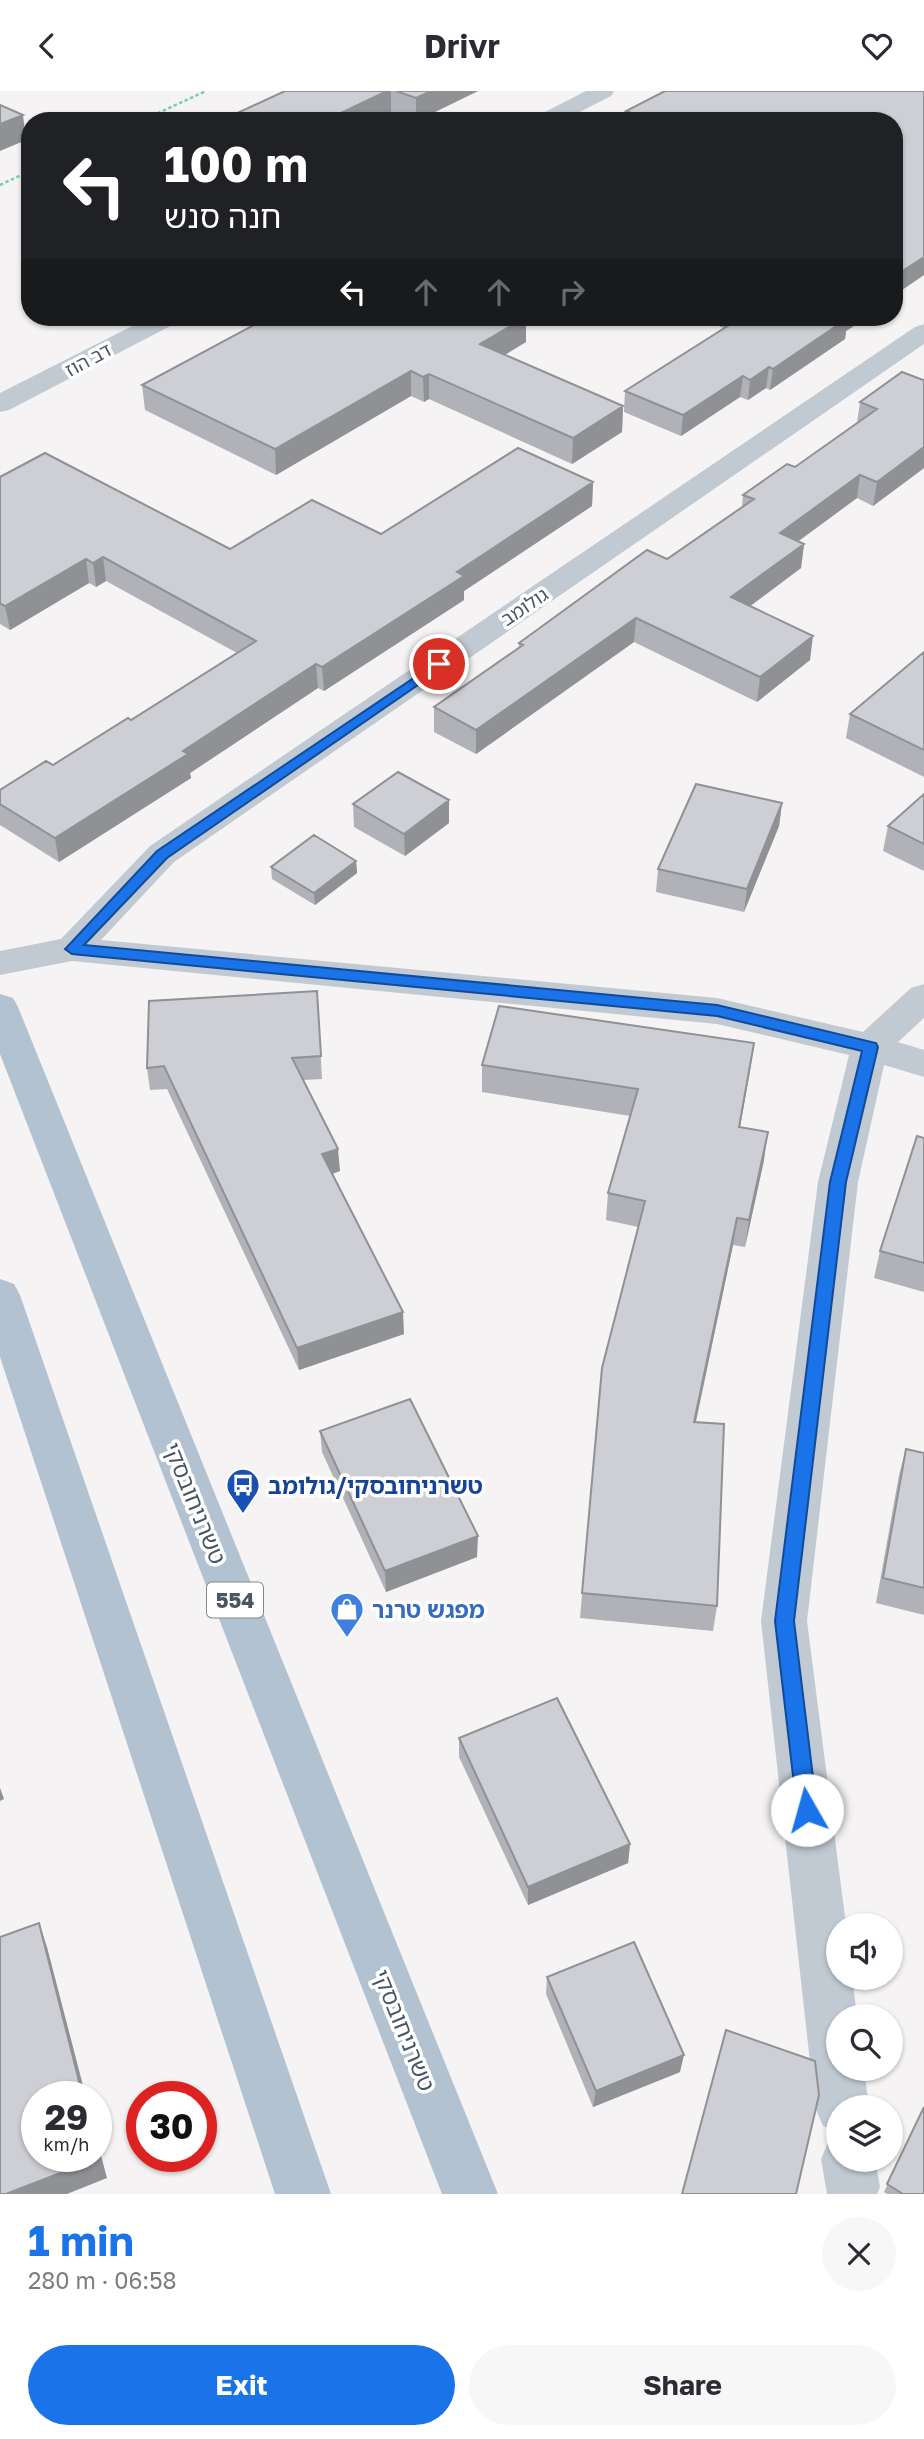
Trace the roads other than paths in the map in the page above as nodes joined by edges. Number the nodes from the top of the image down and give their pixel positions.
1 (603, 91) edge
2 (562, 112) edge
3 (152, 326) edge
4 (924, 332) edge
5 (3, 403) edge
6 (72, 949) junction
7 (0, 963) edge
8 (924, 997) edge
9 (0, 1007) edge
10 (870, 1047) junction
11 (924, 1064) edge
12 (0, 1295) edge
13 (841, 2095) edge
14 (303, 2194) edge
15 (470, 2194) edge

1 - 2 street
3 - 5 street, דב הוז
4 - 6 street, גולומב
6 - 7 street
6 - 10 street
8 - 10 street
9 - 15 main road, טשרניחובסקי / 554
10 - 11 street
10 - 13 street
12 - 14 main road

